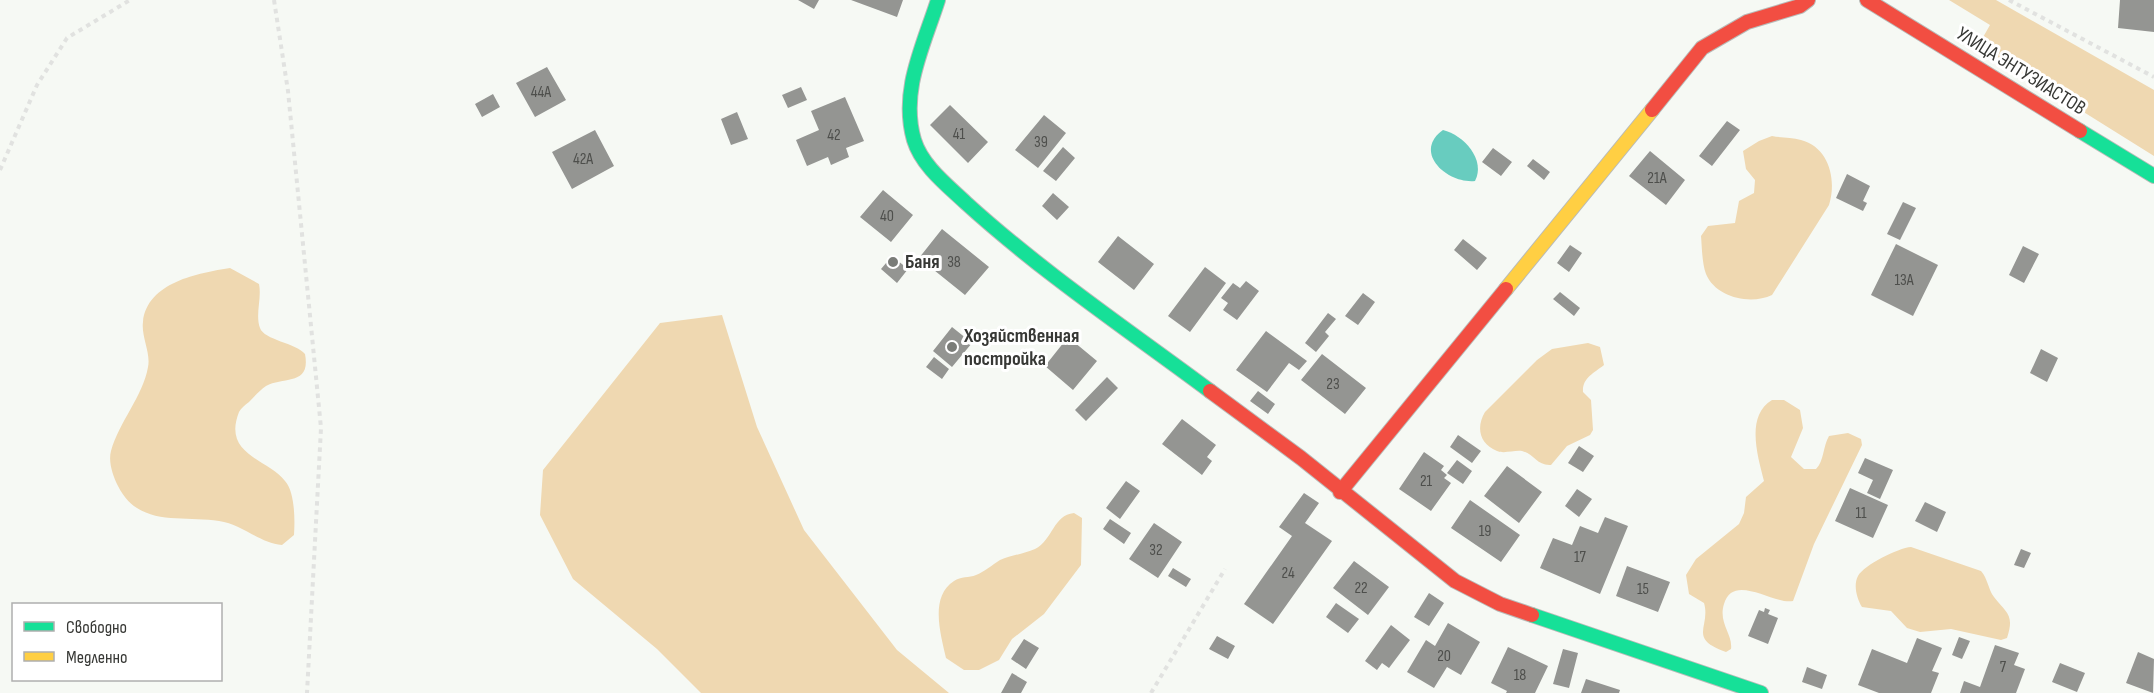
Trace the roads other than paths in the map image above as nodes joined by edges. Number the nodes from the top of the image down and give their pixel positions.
1 (938, 0) edge
2 (1808, 0) edge
3 (1867, 0) edge
4 (2154, 176) edge
5 (1340, 492) junction
6 (1761, 693) edge

1 - 5 street
2 - 5 street
3 - 4 street, УЛИЦА ЭНТУЗИАСТОВ
5 - 6 street

